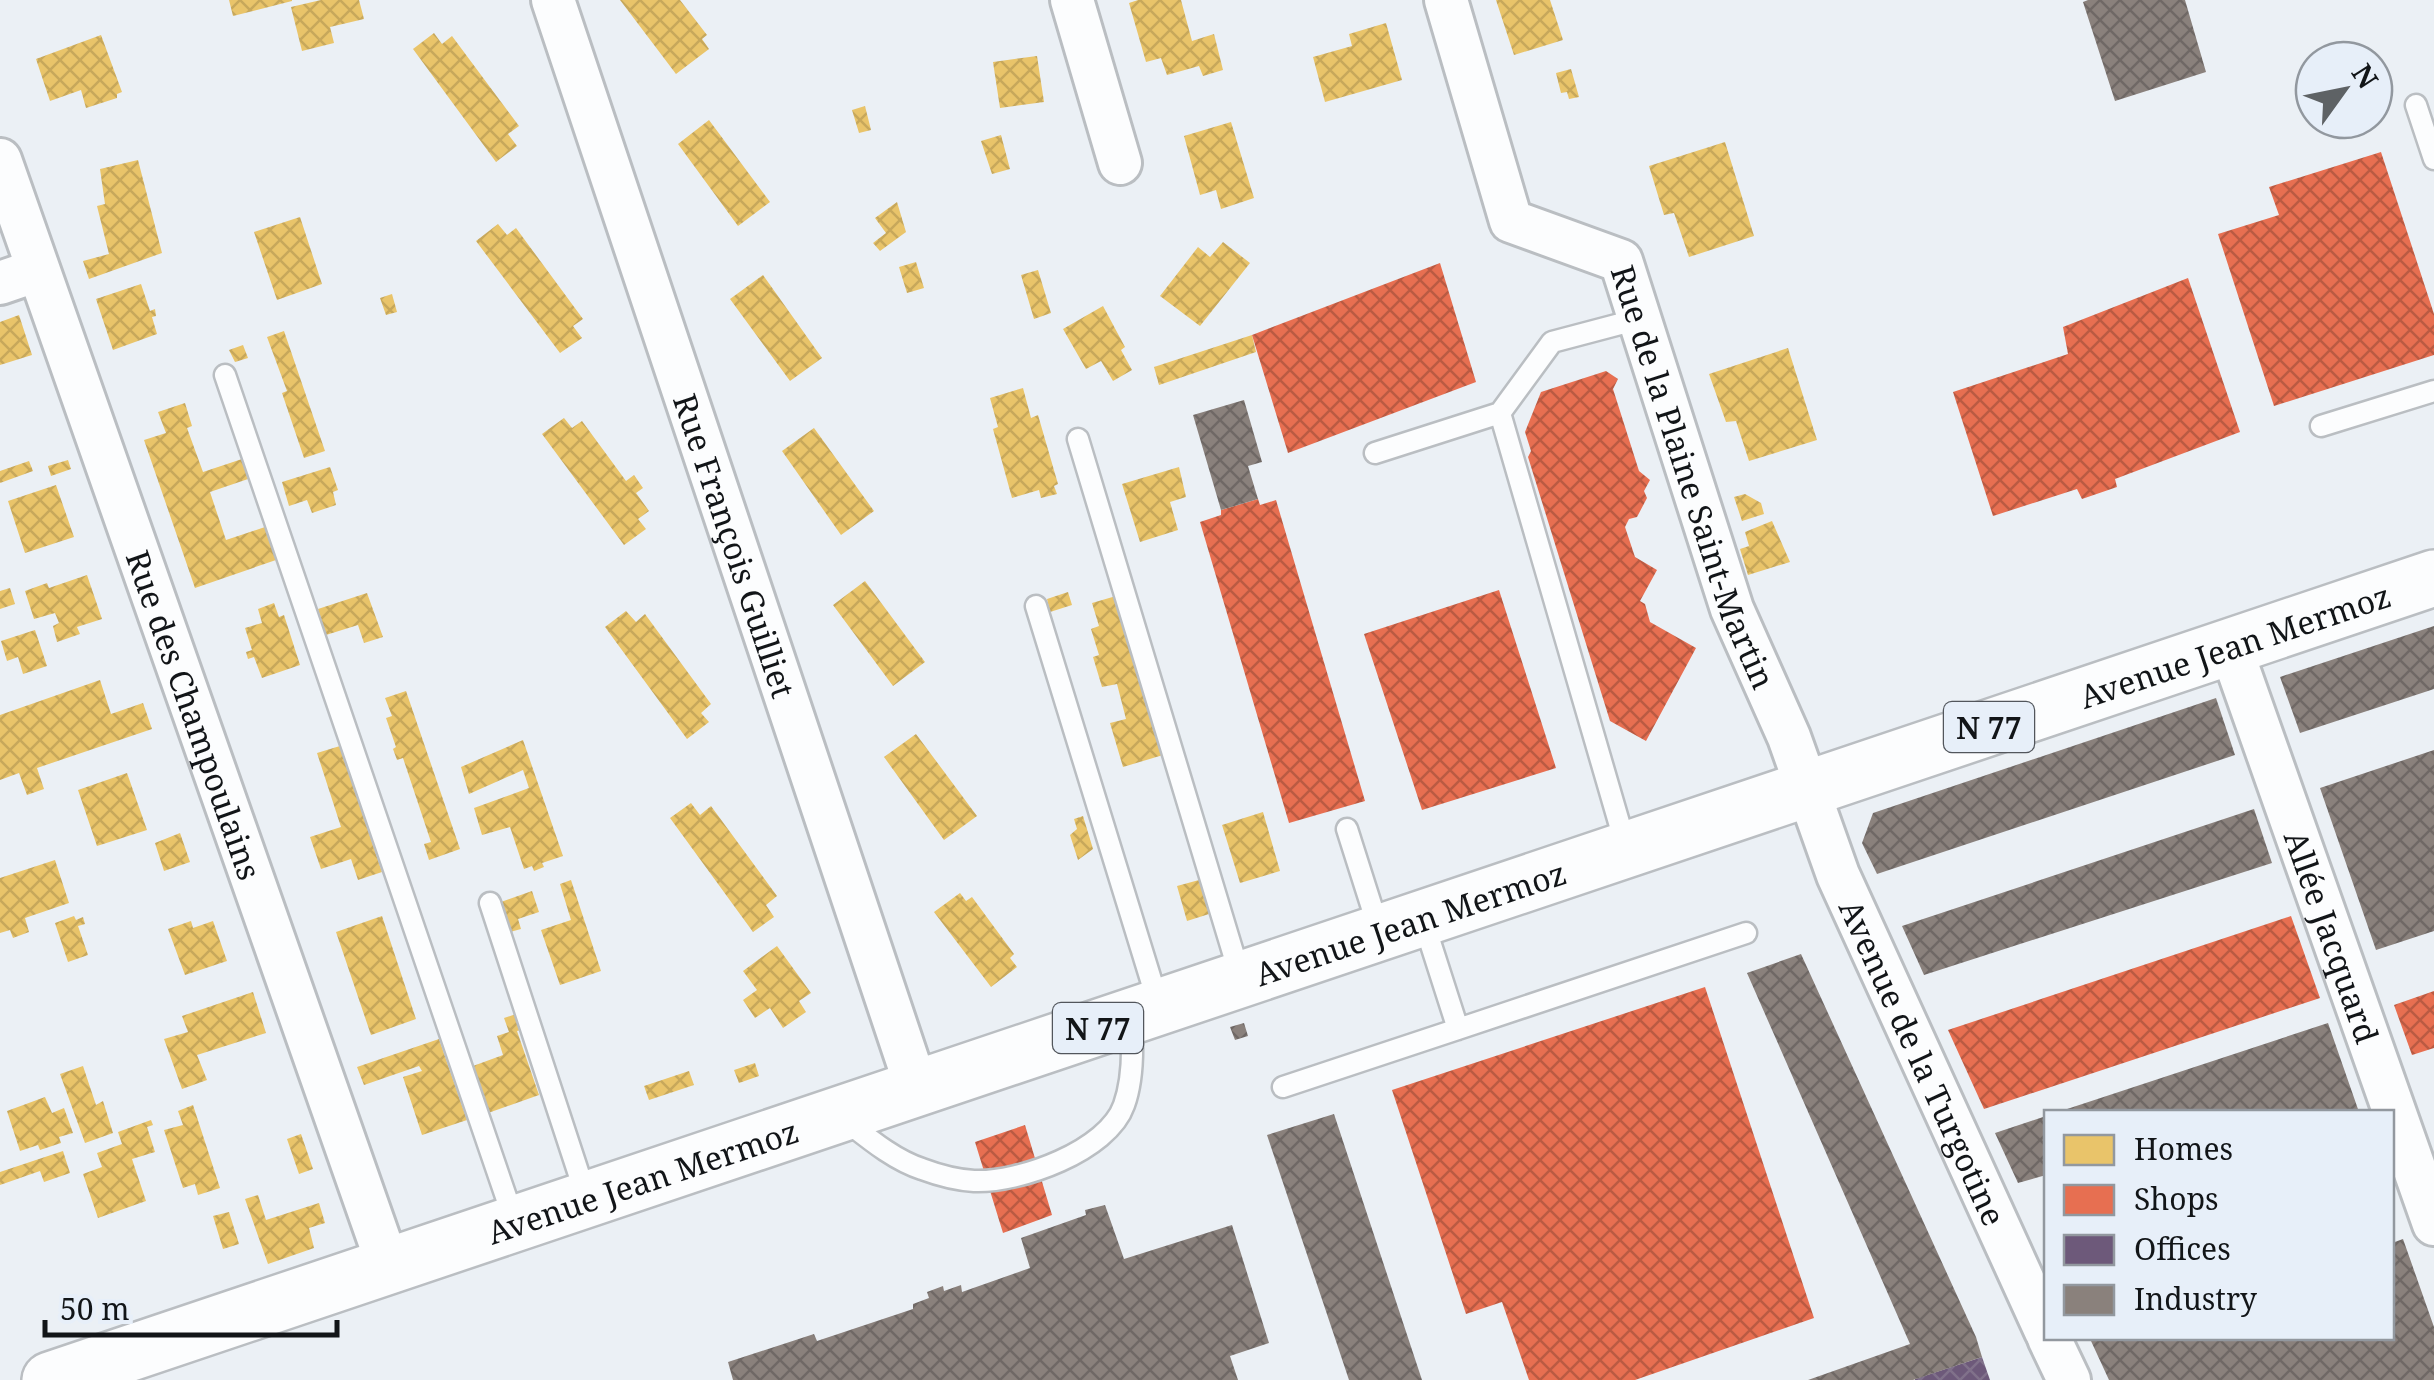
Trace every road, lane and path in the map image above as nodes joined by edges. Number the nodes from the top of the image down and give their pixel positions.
1 (553, 0) edge
2 (1072, 0) edge
3 (1446, 0) edge
4 (2416, 105) dead end
5 (2434, 159) edge
6 (0, 160) edge
7 (1120, 163) dead end
8 (19, 276) edge
9 (1640, 319) junction
10 (225, 374) dead end
11 (2434, 391) edge
12 (1500, 413) junction
13 (2321, 426) dead end
14 (1078, 438) dead end
15 (1375, 453) dead end
16 (2434, 578) edge
17 (1036, 606) dead end
18 (2230, 646) junction
19 (1808, 791) junction
20 (1347, 829) dead end
21 (1627, 852) junction
22 (490, 903) dead end
23 (1402, 928) junction
24 (1746, 933) dead end
25 (1241, 981) junction
26 (1145, 1012) junction
27 (1458, 1029) junction
28 (1283, 1086) dead end
29 (918, 1089) junction
30 (2394, 1110) edge
31 (2394, 1111) edge
32 (840, 1115) junction
33 (588, 1200) junction
34 (2434, 1224) edge
35 (516, 1225) junction
36 (389, 1268) junction
37 (2044, 1325) edge
38 (2051, 1340) edge
39 (119, 1369) edge
40 (50, 1380) edge
41 (2069, 1380) edge

1 - 29 street, Rue François Guilliet
2 - 7 street
3 - 9 street, Rue de la Plaine Saint-Martin
4 - 5 lane
6 - 8 street, Rue des Champoulains
8 - 36 street, Rue des Champoulains
9 - 12 lane
9 - 19 street, Rue de la Plaine Saint-Martin
10 - 35 lane
11 - 13 lane
12 - 15 lane
12 - 21 lane
14 - 25 lane
16 - 18 main road, Avenue Jean Mermoz / N 77
17 - 26 lane
18 - 19 main road, Avenue Jean Mermoz / N 77
18 - 30 street, Allée Jacquard
19 - 21 main road, Avenue Jean Mermoz / N 77
19 - 37 street, Avenue de la Turgotine
20 - 23 lane
21 - 23 main road, Avenue Jean Mermoz / N 77
22 - 33 lane
23 - 25 main road, Avenue Jean Mermoz / N 77
23 - 27 lane
24 - 27 lane
25 - 26 main road, Avenue Jean Mermoz / N 77
26 - 29 main road, Avenue Jean Mermoz / N 77
26 - 32 lane
27 - 28 lane
29 - 32 main road, Avenue Jean Mermoz / N 77
31 - 34 street, Allée Jacquard
32 - 33 main road, Avenue Jean Mermoz / N 77
33 - 35 main road, Avenue Jean Mermoz / N 77
35 - 36 main road, Avenue Jean Mermoz / N 77
36 - 39 main road, N 77
38 - 41 street, Avenue de la Turgotine
39 - 40 main road, N 77

